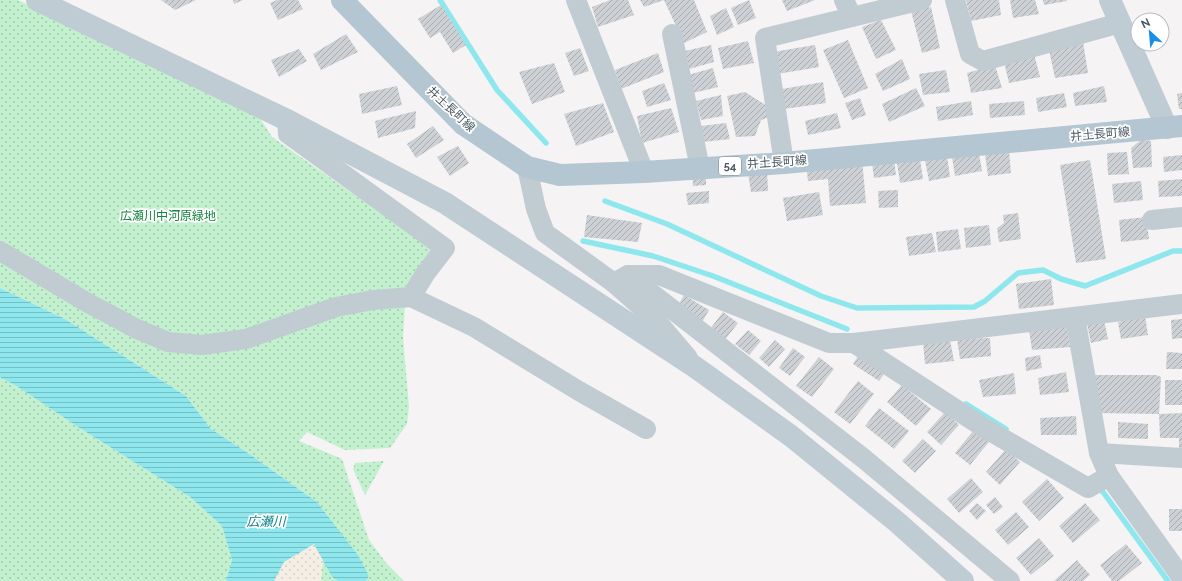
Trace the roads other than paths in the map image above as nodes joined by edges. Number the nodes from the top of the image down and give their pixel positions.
1 (37, 0) edge
2 (342, 0) edge
3 (576, 0) edge
4 (922, 0) edge
5 (955, 0) edge
6 (1110, 0) edge
7 (848, 9) edge
8 (1120, 23) junction
9 (672, 34) dead end
10 (287, 120) junction
11 (1174, 127) edge
12 (784, 162) junction
13 (527, 168) junction
14 (700, 168) junction
15 (644, 172) junction
16 (1182, 217) edge
17 (1152, 220) dead end
18 (0, 251) edge
19 (621, 279) junction
20 (411, 297) junction
21 (1182, 304) edge
22 (1075, 317) junction
23 (854, 343) junction
24 (695, 367) junction
25 (646, 429) dead end
26 (1099, 453) junction
27 (1182, 458) edge
28 (1100, 482) junction
29 (1182, 578) edge
30 (963, 581) edge
31 (1010, 581) edge

1 - 10 street
2 - 13 main road, 井土長町線 / 54
3 - 15 street
4 - 7 street
5 - 8 street
6 - 8 street
7 - 12 street
8 - 11 street
9 - 14 street
10 - 20 street
10 - 24 street
11 - 12 main road, 井土長町線 / 54
12 - 14 main road, 井土長町線 / 54
13 - 15 main road, 井土長町線 / 54
13 - 19 street
14 - 15 main road, 井土長町線 / 54
16 - 17 street
18 - 20 street
19 - 23 street
19 - 24 street
19 - 31 street
20 - 25 street
21 - 22 street
22 - 23 street
22 - 26 street
23 - 28 street
24 - 30 street
26 - 27 street
26 - 28 street
28 - 29 street

